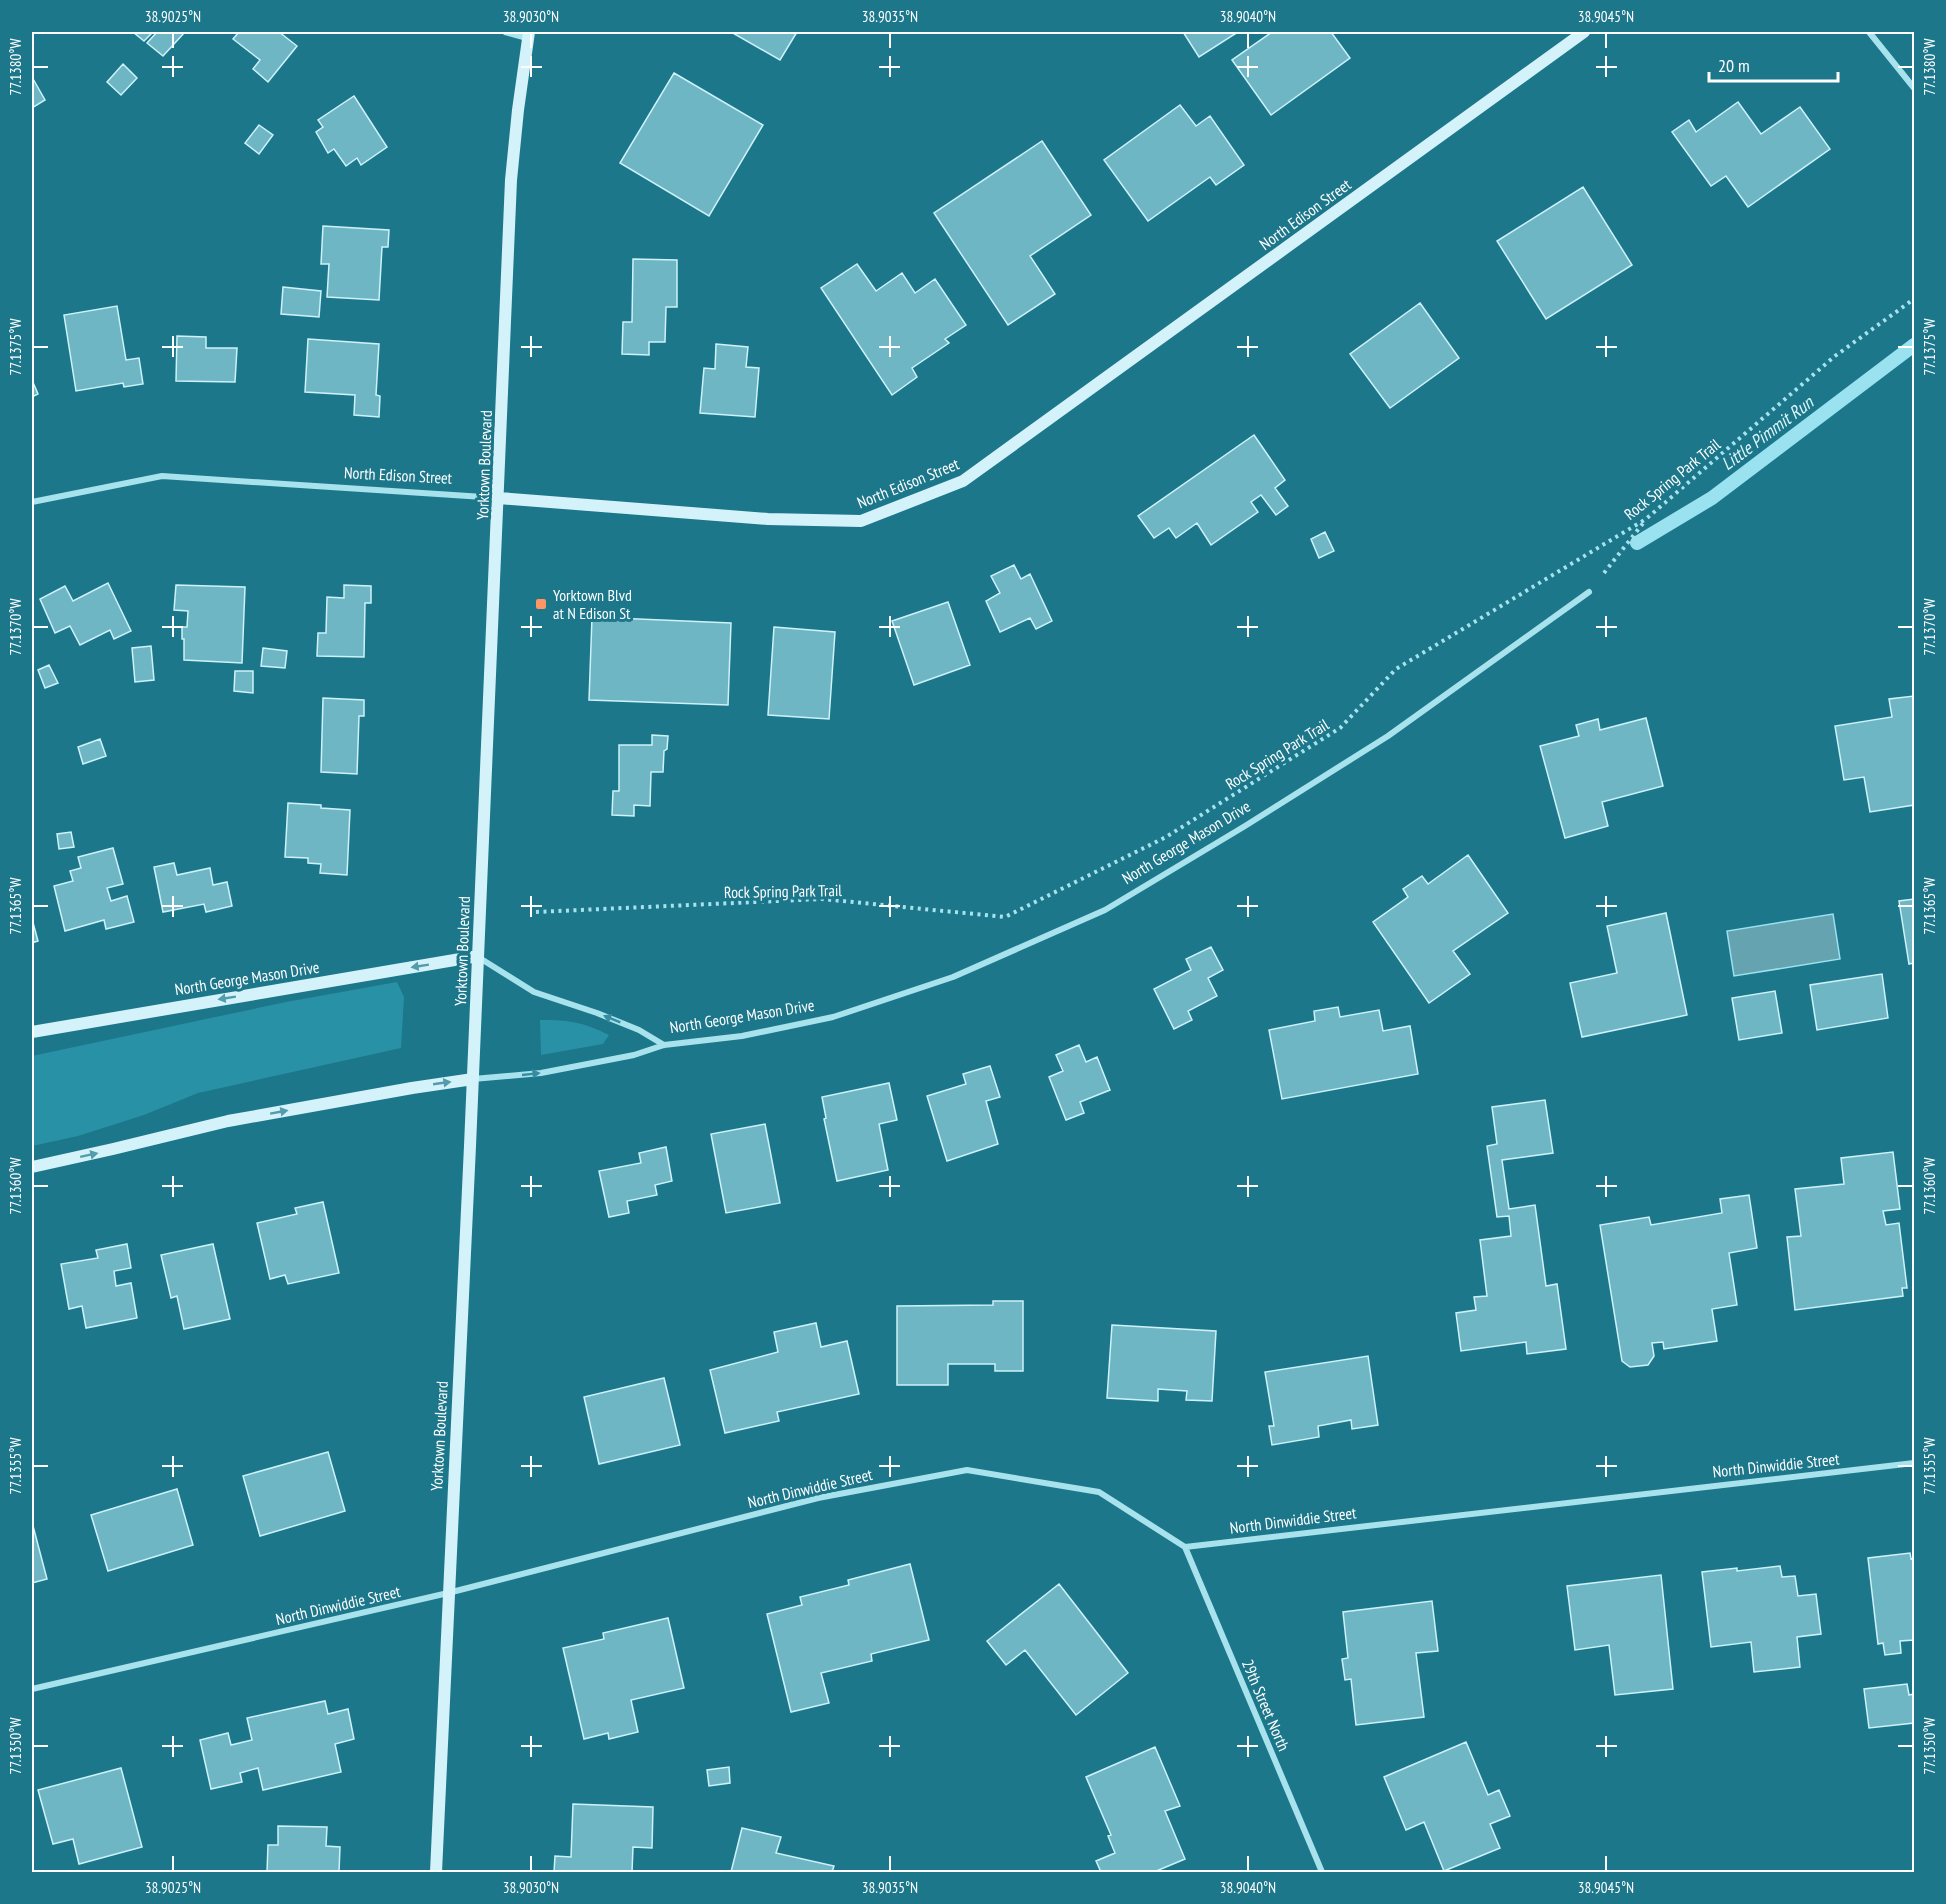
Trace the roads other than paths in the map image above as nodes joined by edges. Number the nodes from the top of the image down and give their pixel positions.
1 (505, 32) edge
2 (1584, 32) edge
3 (1869, 32) edge
4 (528, 35) edge
5 (1914, 88) edge
6 (499, 498) junction
7 (32, 502) edge
8 (1589, 592) road end
9 (477, 956) junction
10 (32, 1032) edge
11 (664, 1045) junction
12 (473, 1079) junction
13 (32, 1167) edge
14 (1914, 1463) edge
15 (1185, 1547) junction
16 (448, 1593) junction
17 (32, 1689) edge
18 (436, 1872) edge
19 (1322, 1872) edge

1 - 4 street
2 - 6 street, North Edison Street
3 - 5 street
4 - 6 street, Yorktown Boulevard
6 - 7 street, North Edison Street
6 - 9 street, Yorktown Boulevard
8 - 11 street, North George Mason Drive
9 -> 10 street, North George Mason Drive
11 -> 9 street, North George Mason Drive
9 - 12 street, Yorktown Boulevard
12 -> 11 street, North George Mason Drive
13 -> 12 street, North George Mason Drive
12 - 16 street, Yorktown Boulevard
14 - 15 street, North Dinwiddie Street
15 - 16 street, North Dinwiddie Street
15 - 19 street, 29th Street North
16 - 17 street, North Dinwiddie Street
16 - 18 street, Yorktown Boulevard

